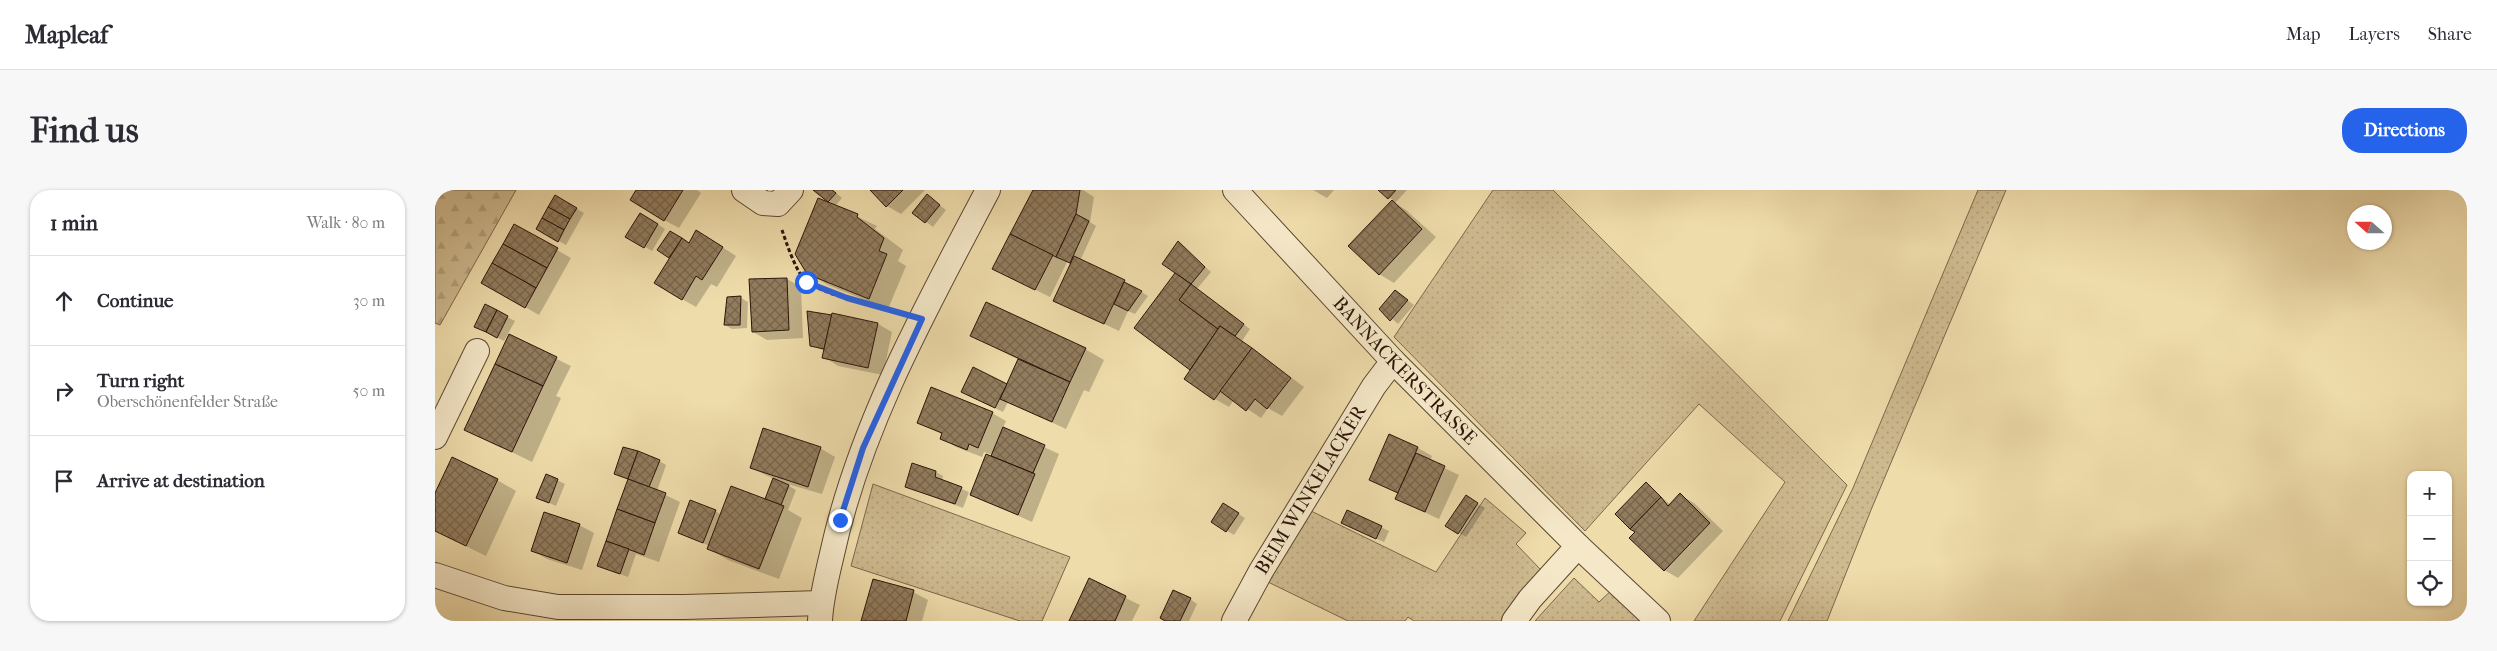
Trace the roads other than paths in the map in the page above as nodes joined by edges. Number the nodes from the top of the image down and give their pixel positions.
1 (988, 190) edge
2 (1235, 190) edge
3 (477, 351) dead end
4 (1393, 361) junction
5 (435, 437) edge
6 (1578, 546) junction
7 (435, 575) edge
8 (821, 612) edge
9 (1234, 621) edge
10 (1514, 621) edge
11 (1659, 621) edge

1 - 8 street
2 - 4 street, BANNACKERSTRASSE
3 - 5 street
4 - 6 street, BANNACKERSTRASSE
4 - 9 street, BEIM WINKELACKER
6 - 10 street
6 - 11 street, BANNACKERSTRASSE
7 - 8 street

